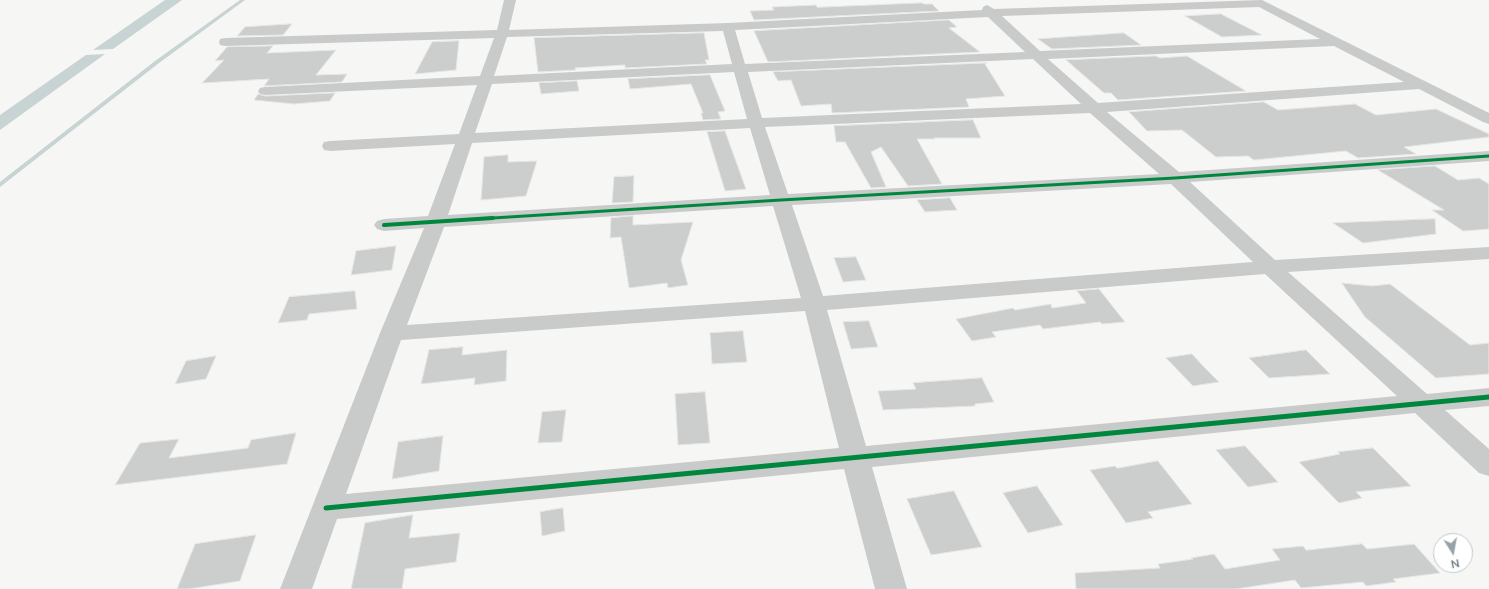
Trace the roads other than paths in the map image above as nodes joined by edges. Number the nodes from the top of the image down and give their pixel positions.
1 (510, 0) edge
2 (977, 0) edge
3 (1257, 2) edge
4 (993, 13) junction
5 (728, 26) junction
6 (502, 34) junction
7 (224, 42) dead end
8 (1336, 42) junction
9 (1038, 54) junction
10 (739, 68) junction
11 (486, 80) junction
12 (1420, 85) junction
13 (265, 91) dead end
14 (1094, 108) junction
15 (1489, 118) edge
16 (756, 123) junction
17 (465, 140) junction
18 (330, 146) dead end
19 (1489, 156) edge
20 (1175, 178) junction
21 (781, 200) junction
22 (436, 222) junction
23 (384, 225) dead end
24 (1489, 253) edge
25 (1270, 267) junction
26 (814, 304) junction
27 (392, 333) junction
28 (1489, 397) edge
29 (1422, 403) junction
30 (856, 456) junction
31 (1489, 465) edge
32 (326, 508) junction
33 (296, 589) edge
34 (891, 589) edge

1 - 6 street
2 - 4 street
3 - 4 street
3 - 8 street
4 - 5 street
4 - 9 street
5 - 6 street
5 - 10 street
6 - 7 street
6 - 11 street
8 - 9 street
8 - 12 street
9 - 10 street
9 - 14 street
10 - 11 street
10 - 16 street
11 - 13 street
11 - 17 street
12 - 14 street
12 - 15 street
14 - 16 street
14 - 20 street
16 - 17 street
16 - 21 street
17 - 18 street
17 - 22 street
19 - 20 street
20 - 21 street
20 - 25 street
21 - 22 street
21 - 26 street
22 - 23 street
22 - 27 street
24 - 25 street
25 - 26 street
25 - 29 street
26 - 27 street
26 - 30 street
27 - 32 street
28 - 29 street
29 - 30 street
29 - 31 street
30 - 32 street
30 - 34 street
32 - 33 street

